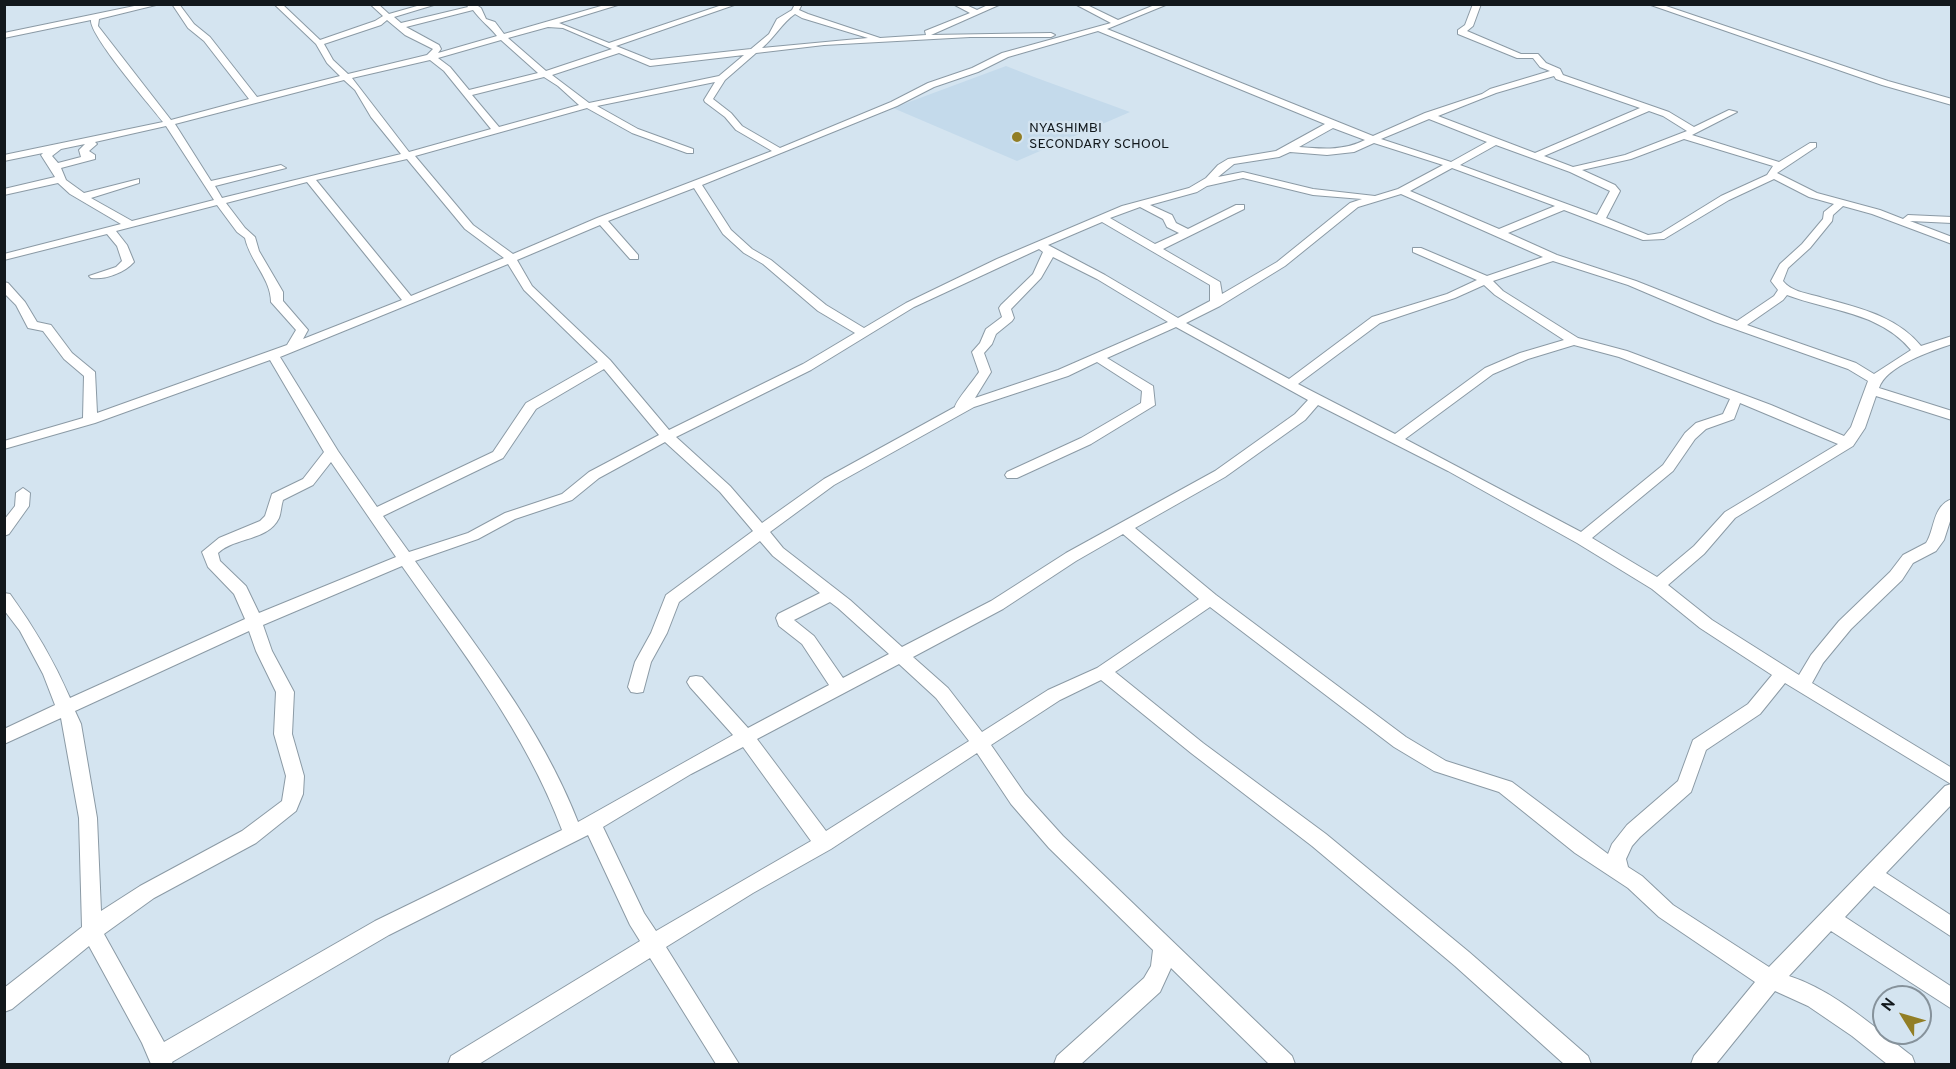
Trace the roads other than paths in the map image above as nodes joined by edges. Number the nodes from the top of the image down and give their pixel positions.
1 (157, 4) edge
2 (175, 4) edge
3 (277, 4) edge
4 (373, 4) edge
5 (434, 4) edge
6 (618, 4) edge
7 (734, 4) edge
8 (956, 4) edge
9 (998, 4) edge
10 (1078, 4) edge
11 (1166, 4) edge
12 (1477, 4) edge
13 (1651, 4) edge
14 (471, 6) edge
15 (600, 7) edge
16 (797, 8) edge
17 (975, 12) junction
18 (95, 17) junction
19 (386, 17) junction
20 (1118, 23) junction
21 (548, 25) junction
22 (400, 26) junction
23 (1098, 28) junction
24 (1074, 35) junction
25 (4, 36) edge
26 (920, 37) junction
27 (503, 38) junction
28 (882, 40) junction
29 (319, 43) junction
30 (607, 46) junction
31 (618, 50) junction
32 (752, 51) junction
33 (433, 57) junction
34 (1557, 72) junction
35 (544, 75) junction
36 (346, 77) junction
37 (722, 78) junction
38 (468, 93) junction
39 (255, 101) junction
40 (1952, 102) edge
41 (586, 106) junction
42 (1648, 108) junction
43 (1732, 112) dead end
44 (1428, 115) junction
45 (169, 123) junction
46 (1333, 124) junction
47 (496, 130) junction
48 (1694, 131) junction
49 (1682, 135) junction
50 (1371, 138) junction
51 (86, 141) junction
52 (1495, 142) junction
53 (1814, 145) dead end
54 (59, 147) junction
55 (1288, 150) junction
56 (690, 151) dead end
57 (779, 151) junction
58 (408, 155) junction
59 (1271, 155) junction
60 (1536, 156) junction
61 (4, 158) edge
62 (1453, 165) junction
63 (1780, 165) junction
64 (281, 168) dead end
65 (1573, 170) junction
66 (58, 172) junction
67 (1232, 176) junction
68 (1773, 176) junction
69 (310, 179) junction
70 (135, 181) dead end
71 (209, 184) junction
72 (697, 184) junction
73 (1204, 184) junction
74 (1402, 190) junction
75 (4, 192) edge
76 (1313, 192) junction
77 (82, 197) junction
78 (1380, 197) junction
79 (220, 202) junction
80 (1141, 204) junction
81 (1840, 204) junction
82 (1564, 206) junction
83 (1240, 207) dead end
84 (1344, 212) junction
85 (1876, 212) junction
86 (1102, 218) junction
87 (1600, 219) junction
88 (602, 220) junction
89 (1952, 220) edge
90 (131, 225) junction
91 (110, 231) junction
92 (1188, 233) junction
93 (1499, 233) junction
94 (1952, 241) edge
95 (1044, 248) junction
96 (1154, 249) junction
97 (1417, 250) dead end
98 (4, 257) edge
99 (634, 257) dead end
100 (1553, 257) junction
101 (510, 258) junction
102 (95, 276) dead end
103 (1486, 281) junction
104 (4, 285) edge
105 (1784, 289) junction
106 (409, 301) junction
107 (1216, 304) junction
108 (1178, 322) junction
109 (1739, 325) junction
110 (862, 332) junction
111 (1952, 340) edge
112 (1574, 341) junction
113 (292, 347) junction
114 (1918, 351) junction
115 (273, 355) junction
116 (1097, 357) junction
117 (606, 363) junction
118 (1290, 384) junction
119 (1874, 385) junction
120 (1738, 397) junction
121 (1316, 399) junction
122 (951, 414) junction
123 (1952, 416) edge
124 (90, 420) junction
125 (668, 437) junction
126 (1395, 440) junction
127 (1848, 443) junction
128 (4, 445) edge
129 (331, 452) junction
130 (1012, 475) dead end
131 (22, 493) dead end
132 (1952, 504) edge
133 (374, 514) junction
134 (1124, 527) junction
135 (4, 531) edge
136 (762, 532) junction
137 (1582, 539) junction
138 (407, 558) junction
139 (1658, 585) junction
140 (832, 594) junction
141 (4, 598) edge
142 (1210, 599) junction
143 (255, 622) junction
144 (901, 655) junction
145 (1103, 672) junction
146 (1782, 674) junction
147 (696, 682) dead end
148 (1802, 686) junction
149 (637, 687) dead end
150 (840, 688) junction
151 (65, 708) junction
152 (4, 737) edge
153 (746, 738) junction
154 (980, 743) junction
155 (1952, 777) edge
156 (1952, 791) edge
157 (592, 824) junction
158 (573, 832) junction
159 (824, 843) junction
160 (1619, 871) junction
161 (1872, 874) junction
162 (1830, 919) junction
163 (1952, 928) edge
164 (92, 931) junction
165 (652, 944) junction
166 (1164, 945) junction
167 (1771, 980) junction
168 (1952, 999) edge
169 (4, 1002) edge
170 (161, 1061) edge
171 (459, 1065) edge
172 (728, 1065) edge
173 (1065, 1065) edge
174 (1284, 1065) edge
175 (1580, 1065) edge
176 (1702, 1065) edge
177 (1904, 1065) edge

1 - 18 street
2 - 39 street
3 - 29 street
4 - 19 street
5 - 19 street
6 - 15 street
7 - 30 street
8 - 17 street
9 - 17 street
10 - 20 street
11 - 20 street
12 - 34 street
13 - 40 street
14 - 22 street
14 - 27 street
15 - 21 street
16 - 28 street
16 - 32 street
17 - 26 street
18 - 25 street
18 - 45 street
19 - 22 street
19 - 29 street
20 - 23 street
21 - 27 street
21 - 30 street
22 - 33 street
23 - 24 street
23 - 46 street
24 - 26 street
24 - 57 street
26 - 28 street
27 - 33 street
27 - 35 street
28 - 32 street
29 - 36 street
30 - 31 street
31 - 32 street
31 - 35 street
32 - 37 street
33 - 36 street
33 - 38 street
34 - 42 street
34 - 44 street
35 - 38 street
35 - 41 street
36 - 39 street
36 - 58 street
37 - 41 street
37 - 57 street
38 - 47 street
39 - 45 street
41 - 47 street
41 - 56 street
42 - 48 street
42 - 60 street
43 - 48 street
44 - 50 street
44 - 52 street
45 - 51 street
45 - 71 street
46 - 50 street
46 - 55 street
47 - 58 street
48 - 49 street
49 - 63 street
49 - 65 street
50 - 55 street
50 - 62 street
51 - 54 street
51 - 66 street
52 - 60 street
52 - 62 street
53 - 63 street
54 - 61 street
54 - 66 street
55 - 59 street
57 - 72 street
58 - 69 street
58 - 101 street
59 - 67 street
59 - 73 street
60 - 65 street
62 - 74 street
62 - 82 street
63 - 68 street
64 - 71 street
65 - 87 street
66 - 75 street
66 - 77 street
67 - 73 street
67 - 76 street
68 - 81 street
68 - 87 street
69 - 79 street
69 - 106 street
70 - 77 street
71 - 79 street
72 - 88 street
72 - 110 street
73 - 80 street
74 - 78 street
74 - 93 street
76 - 78 street
76 - 84 street
77 - 90 street
78 - 84 street
79 - 90 street
79 - 113 street
80 - 86 street
80 - 92 street
81 - 85 street
81 - 105 street
82 - 87 street
82 - 93 street
83 - 92 street
84 - 107 street
85 - 89 street
85 - 94 street
86 - 95 street
86 - 96 street
88 - 99 street
88 - 101 street
90 - 91 street
91 - 98 street
91 - 102 street
92 - 96 street
93 - 100 street
95 - 108 street
95 - 110 street
95 - 122 street
96 - 107 street
97 - 103 street
100 - 103 street
100 - 109 street
101 - 106 street
101 - 117 street
103 - 112 street
103 - 118 street
104 - 124 street
105 - 109 street
105 - 114 street
106 - 113 street
107 - 108 street
108 - 116 street
108 - 118 street
109 - 119 street
110 - 125 street
111 - 114 street
112 - 120 street
112 - 126 street
113 - 115 street
114 - 119 street
115 - 124 street
115 - 129 street
116 - 122 street
116 - 130 street
117 - 125 street
117 - 133 street
118 - 121 street
119 - 123 street
119 - 127 street
120 - 127 street
120 - 137 street
121 - 126 street
121 - 134 street
122 - 136 street
124 - 128 street
125 - 136 street
125 - 138 street
126 - 137 street
127 - 139 street
129 - 133 street
129 - 143 street
131 - 135 street
132 - 148 street
133 - 138 street
134 - 142 street
134 - 144 street
136 - 140 street
136 - 149 street
137 - 139 street
138 - 143 street
138 - 158 street
139 - 146 street
140 - 144 street
140 - 150 street
141 - 151 street
142 - 145 street
142 - 160 street
143 - 151 street
143 - 164 street
144 - 150 street
144 - 154 street
145 - 154 street
145 - 175 street
146 - 148 street
146 - 160 street
147 - 153 street
148 - 155 street
150 - 153 street
151 - 152 street
151 - 164 street
153 - 157 street
153 - 159 street
154 - 159 street
154 - 166 street
156 - 161 street
157 - 158 street
157 - 165 street
158 - 170 street
159 - 165 street
160 - 167 street
161 - 162 street
161 - 163 street
162 - 167 street
162 - 168 street
164 - 169 street
164 - 170 street
165 - 171 street
165 - 172 street
166 - 173 street
166 - 174 street
167 - 176 street
167 - 177 street

